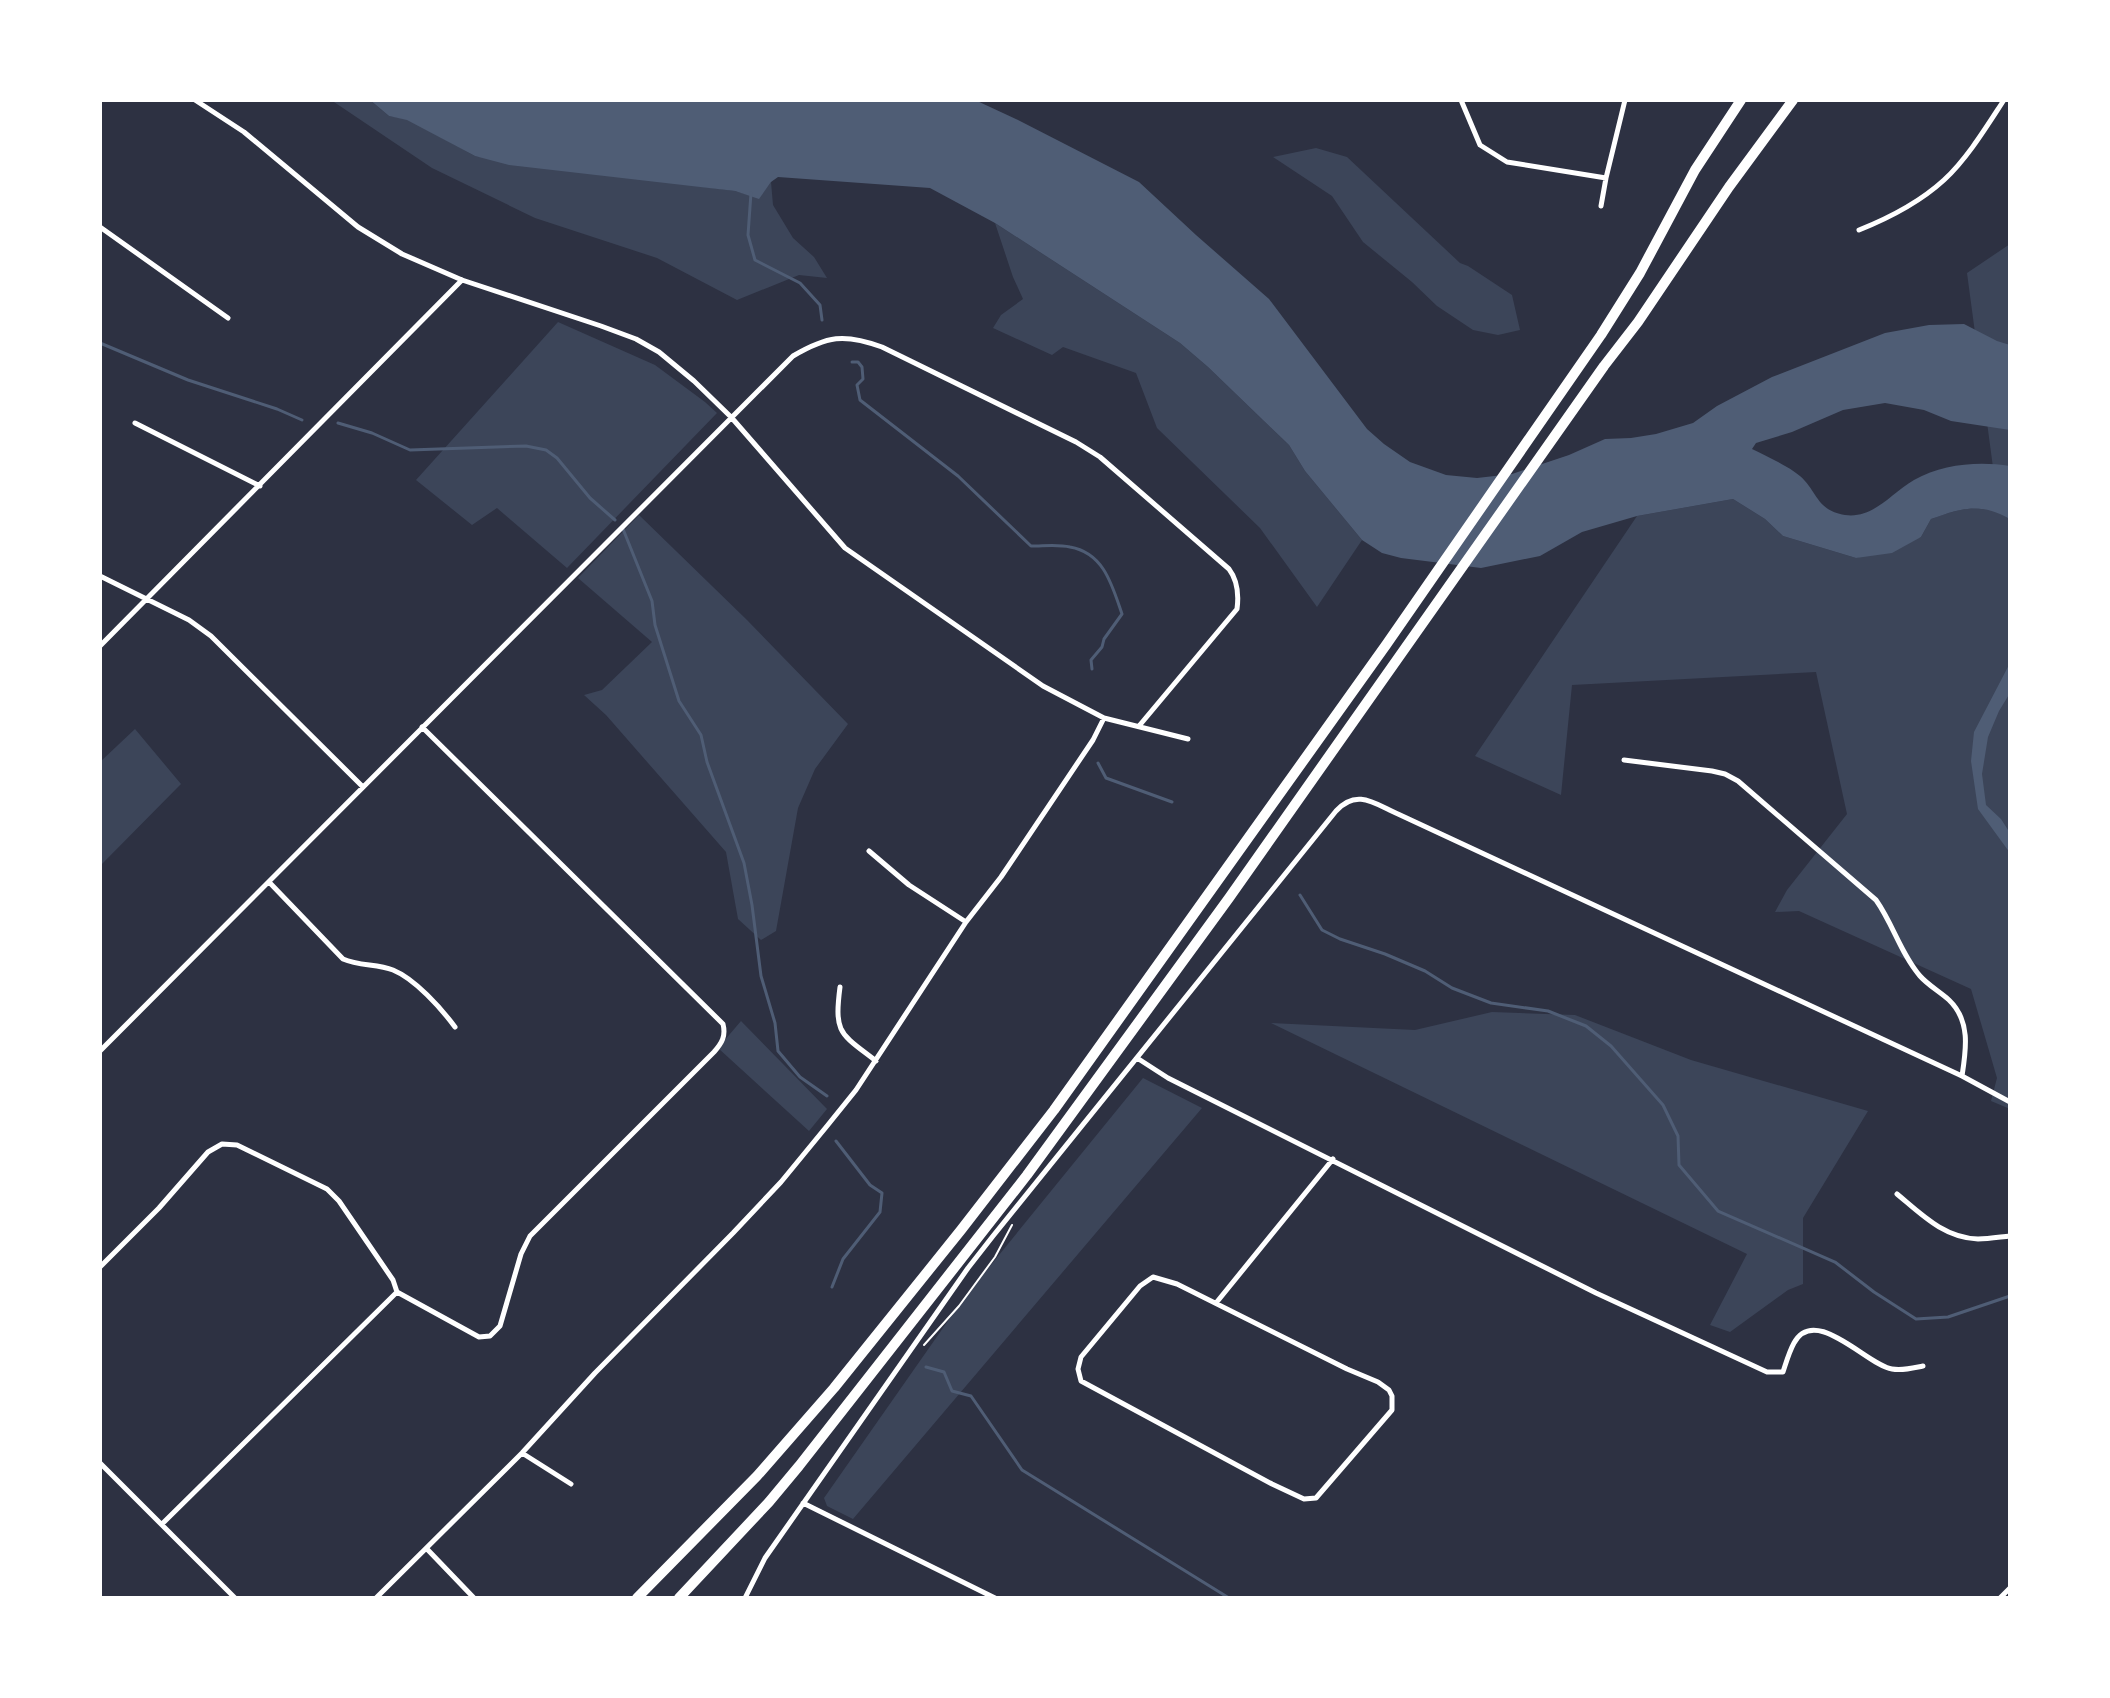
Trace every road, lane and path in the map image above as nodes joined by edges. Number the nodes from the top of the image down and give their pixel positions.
1 (195, 100) edge
2 (1461, 100) edge
3 (1625, 100) edge
4 (1741, 100) edge
5 (1793, 100) edge
6 (2004, 100) edge
7 (1606, 178) junction
8 (1601, 206) dead end
9 (100, 227) edge
10 (1859, 230) dead end
11 (462, 280) junction
12 (228, 318) dead end
13 (731, 417) junction
14 (135, 423) dead end
15 (260, 486) junction
16 (100, 576) edge
17 (146, 599) junction
18 (100, 646) edge
19 (1104, 718) junction
20 (1139, 726) junction
21 (422, 727) junction
22 (1188, 739) dead end
23 (1624, 760) dead end
24 (363, 787) junction
25 (869, 851) dead end
26 (269, 882) junction
27 (966, 922) junction
28 (840, 987) dead end
29 (455, 1027) dead end
30 (100, 1051) edge
31 (1137, 1058) junction
32 (876, 1061) junction
33 (1962, 1076) junction
34 (2010, 1102) edge
35 (1333, 1159) junction
36 (1897, 1194) dead end
37 (1016, 1218) dead end
38 (2010, 1236) edge
39 (100, 1267) edge
40 (397, 1292) junction
41 (1216, 1303) junction
42 (921, 1349) dead end
43 (1923, 1366) dead end
44 (522, 1453) junction
45 (100, 1463) edge
46 (571, 1484) dead end
47 (803, 1503) junction
48 (162, 1524) junction
49 (427, 1549) junction
50 (2010, 1588) edge
51 (235, 1598) edge
52 (376, 1598) edge
53 (474, 1598) edge
54 (637, 1598) edge
55 (679, 1598) edge
56 (745, 1598) edge
57 (995, 1598) edge
58 (2000, 1598) edge

1 - 11 street
2 - 7 street
3 - 7 street
4 - 54 highway
5 - 55 highway
6 - 10 street
7 - 8 street
9 - 12 street
11 - 13 street
11 - 15 street
13 - 19 street
13 - 20 street
13 - 21 street
14 - 15 street
15 - 17 street
16 - 17 street
17 - 18 street
17 - 24 street
19 - 20 street
19 - 27 street
20 - 22 street
21 - 24 street
21 - 40 street
23 - 33 street
24 - 26 street
25 - 27 street
26 - 29 street
26 - 30 street
27 - 32 street
28 - 32 street
31 - 33 street
31 - 35 street
31 - 47 street
32 - 44 street
33 - 34 street
35 - 41 street
35 - 43 street
36 - 38 street
37 - 42 path
39 - 40 street
40 - 48 street
41 - 41 street
44 - 46 street
44 - 49 street
45 - 48 street
47 - 56 street
47 - 57 street
48 - 51 street
49 - 52 street
49 - 53 street
50 - 58 street

